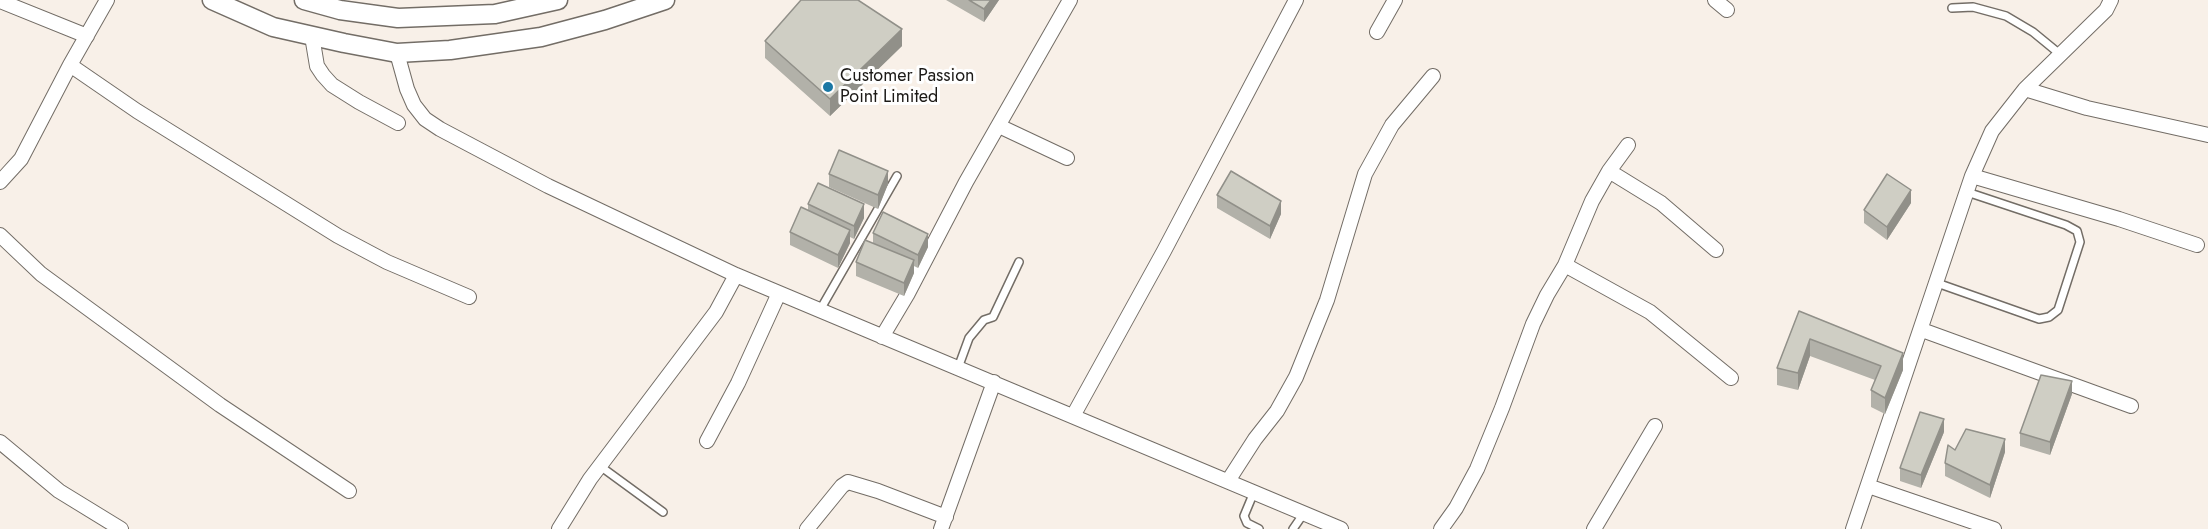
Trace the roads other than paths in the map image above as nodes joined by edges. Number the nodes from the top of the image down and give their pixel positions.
1 (107, 0) edge
2 (212, 0) edge
3 (304, 0) edge
4 (665, 0) edge
5 (1070, 0) edge
6 (1296, 0) edge
7 (1395, 0) edge
8 (1715, 0) edge
9 (2111, 0) edge
10 (0, 1) edge
11 (547, 2) edge
12 (1952, 8) dead end
13 (1727, 10) dead end
14 (1377, 32) dead end
15 (87, 36) junction
16 (312, 36) junction
17 (397, 53) junction
18 (2061, 55) junction
19 (70, 65) junction
20 (1433, 76) dead end
21 (2025, 89) junction
22 (398, 123) dead end
23 (999, 126) junction
24 (2208, 135) edge
25 (1628, 145) dead end
26 (1067, 158) dead end
27 (1609, 171) junction
28 (897, 176) dead end
29 (1972, 176) junction
30 (0, 182) edge
31 (1967, 192) junction
32 (0, 235) edge
33 (2197, 244) dead end
34 (1716, 250) dead end
35 (1019, 262) dead end
36 (1565, 265) junction
37 (736, 275) junction
38 (1937, 283) junction
39 (779, 293) junction
40 (469, 297) dead end
41 (820, 310) junction
42 (1922, 330) junction
43 (882, 337) junction
44 (958, 368) junction
45 (1731, 378) dead end
46 (994, 382) junction
47 (2131, 406) dead end
48 (1073, 416) junction
49 (1654, 426) dead end
50 (707, 441) dead end
51 (0, 442) edge
52 (600, 466) junction
53 (1228, 481) junction
54 (1868, 486) junction
55 (349, 492) dead end
56 (1254, 492) junction
57 (663, 512) dead end
58 (1304, 513) junction
59 (943, 523) edge
60 (122, 529) edge
61 (559, 529) edge
62 (807, 529) edge
63 (1259, 529) edge
64 (1293, 529) edge
65 (1341, 529) edge
66 (1441, 529) edge
67 (1594, 529) edge
68 (1853, 529) edge
69 (1994, 529) edge

1 - 15 street
2 - 16 main road
3 - 11 main road
4 - 17 main road
5 - 23 street
6 - 48 street
7 - 14 street
8 - 13 street
9 - 18 street
10 - 15 street
12 - 18 lane
15 - 19 street
16 - 17 main road
16 - 22 street
17 - 37 street
18 - 21 street
19 - 30 street
19 - 40 street
20 - 53 street
21 - 24 street
21 - 29 street
23 - 26 street
23 - 43 street
25 - 27 street
27 - 34 street
27 - 36 street
28 - 41 lane
29 - 31 street
29 - 33 street
31 - 38 street
31 - 38 lane
32 - 55 street
35 - 44 lane
36 - 45 street
36 - 66 street
37 - 39 street
37 - 52 street
38 - 42 street
39 - 41 street
39 - 50 street
41 - 43 street
42 - 47 street
42 - 54 street
43 - 44 street
44 - 46 street
46 - 48 street
46 - 59 street
48 - 53 street
49 - 67 street
51 - 60 street
52 - 57 lane
52 - 61 street
53 - 56 street
54 - 68 street
54 - 69 street
56 - 58 street
56 - 63 lane
58 - 64 lane
58 - 65 street
59 - 62 street

